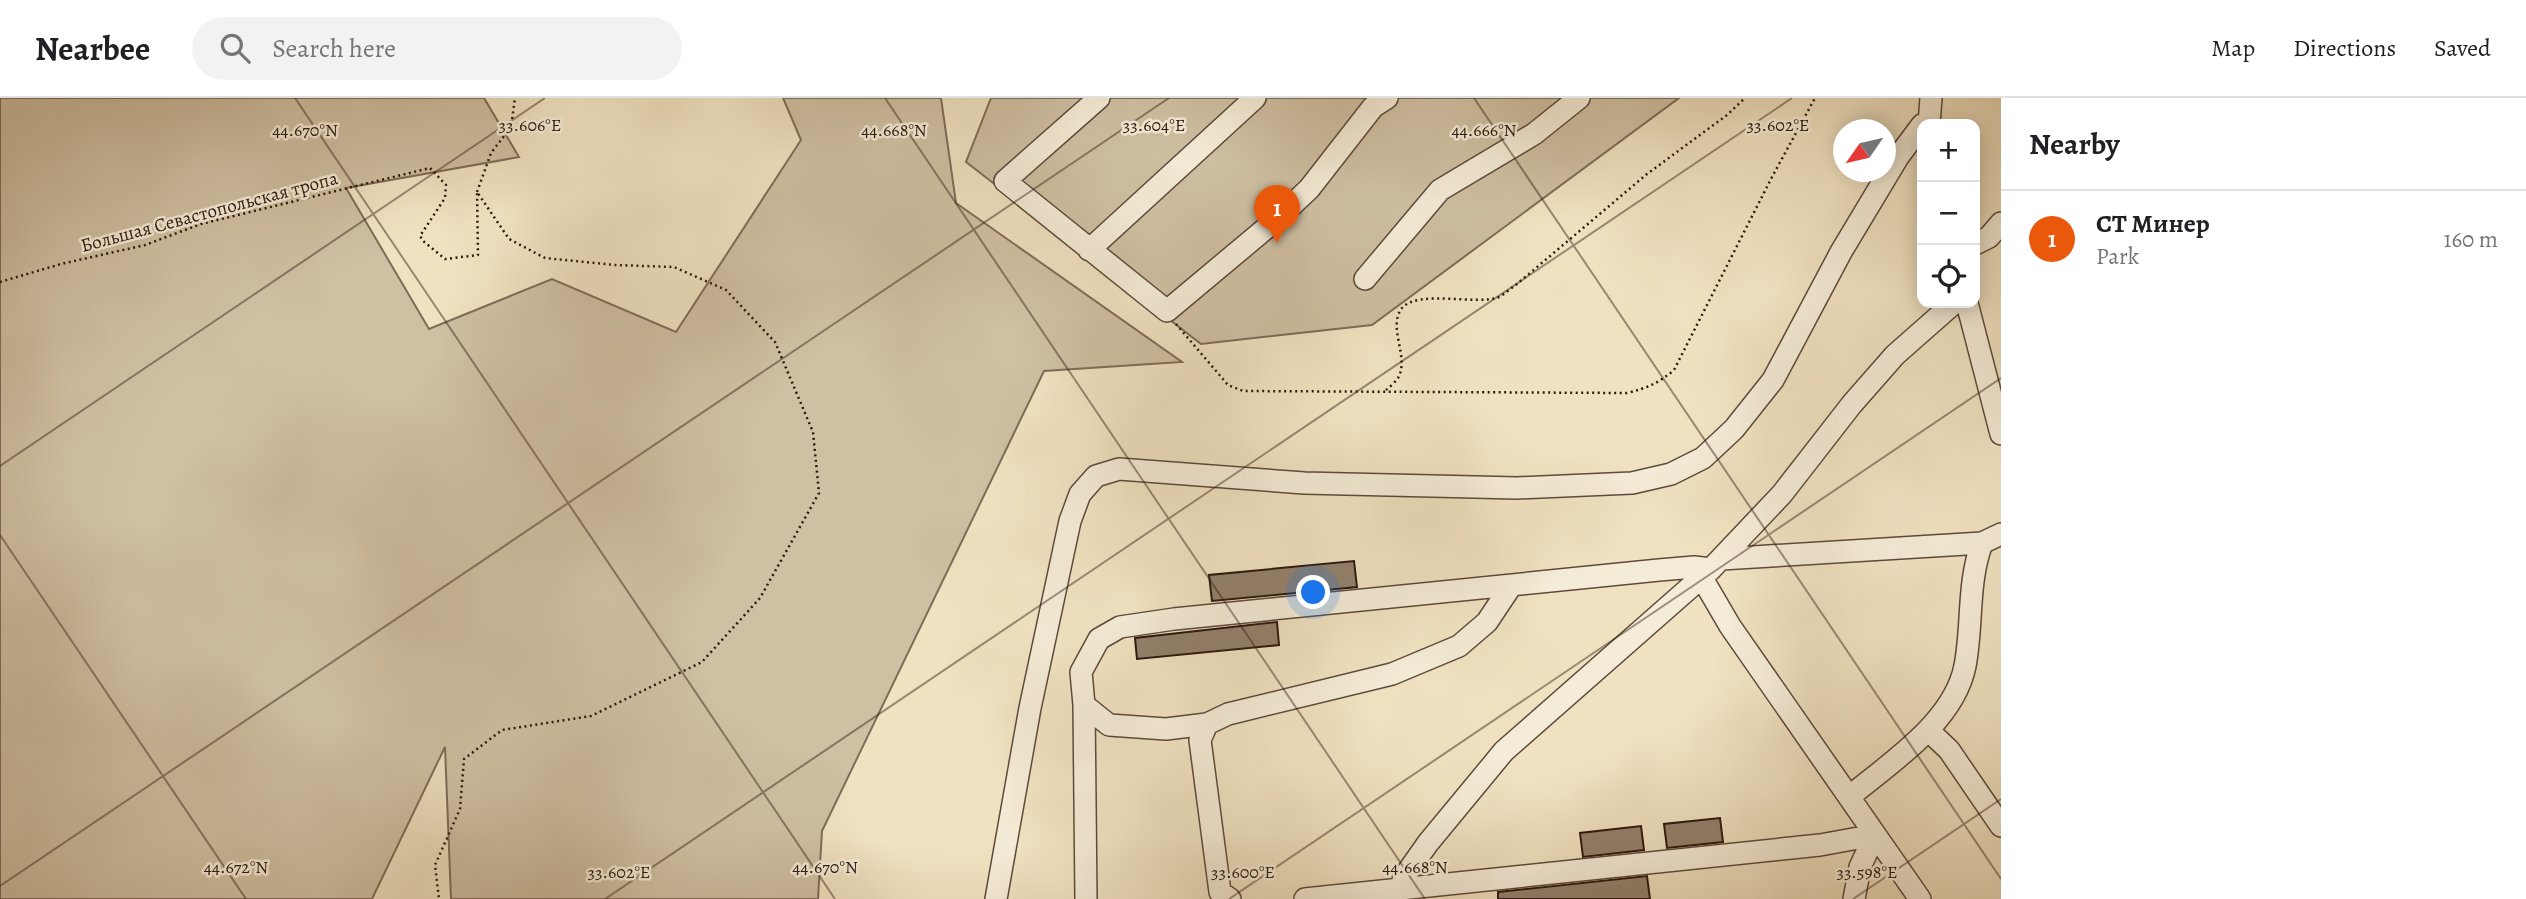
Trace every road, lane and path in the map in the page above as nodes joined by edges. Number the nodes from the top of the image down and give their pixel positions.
1 (515, 98) edge
2 (1099, 98) edge
3 (1255, 98) edge
4 (1387, 98) edge
5 (1579, 98) edge
6 (1745, 98) edge
7 (1815, 98) edge
8 (1927, 118) edge
9 (477, 192) junction
10 (2001, 223) edge
11 (1980, 242) edge
12 (1089, 250) junction
13 (1365, 279) dead end
14 (0, 282) edge
15 (1948, 308) edge
16 (1967, 308) edge
17 (1167, 312) junction
18 (1386, 390) junction
19 (2001, 435) edge
20 (1991, 539) edge
21 (1711, 569) junction
22 (1511, 586) junction
23 (1084, 705) junction
24 (1207, 724) junction
25 (1929, 731) junction
26 (1849, 797) junction
27 (2001, 826) edge
28 (1875, 835) junction
29 (1401, 888) junction
30 (439, 899) edge
31 (996, 899) edge
32 (1086, 899) edge
33 (1230, 899) edge
34 (1305, 899) edge
35 (1853, 899) edge
36 (1920, 899) edge

1 - 9 path
2 - 12 lane
3 - 12 lane
4 - 17 lane
5 - 13 lane
6 - 18 path
7 - 18 path
8 - 31 lane
9 - 14 path, Большая Севастопольская тропа
9 - 30 path
10 - 11 lane
12 - 17 lane
15 - 21 lane
16 - 19 lane
17 - 18 path
20 - 21 lane
20 - 25 lane
21 - 22 lane
21 - 26 lane
21 - 29 lane
22 - 23 lane
22 - 24 lane
23 - 24 lane
23 - 32 lane
24 - 33 lane
25 - 26 lane
25 - 27 lane
26 - 28 lane
28 - 29 lane
28 - 35 lane
28 - 36 lane
29 - 34 lane

